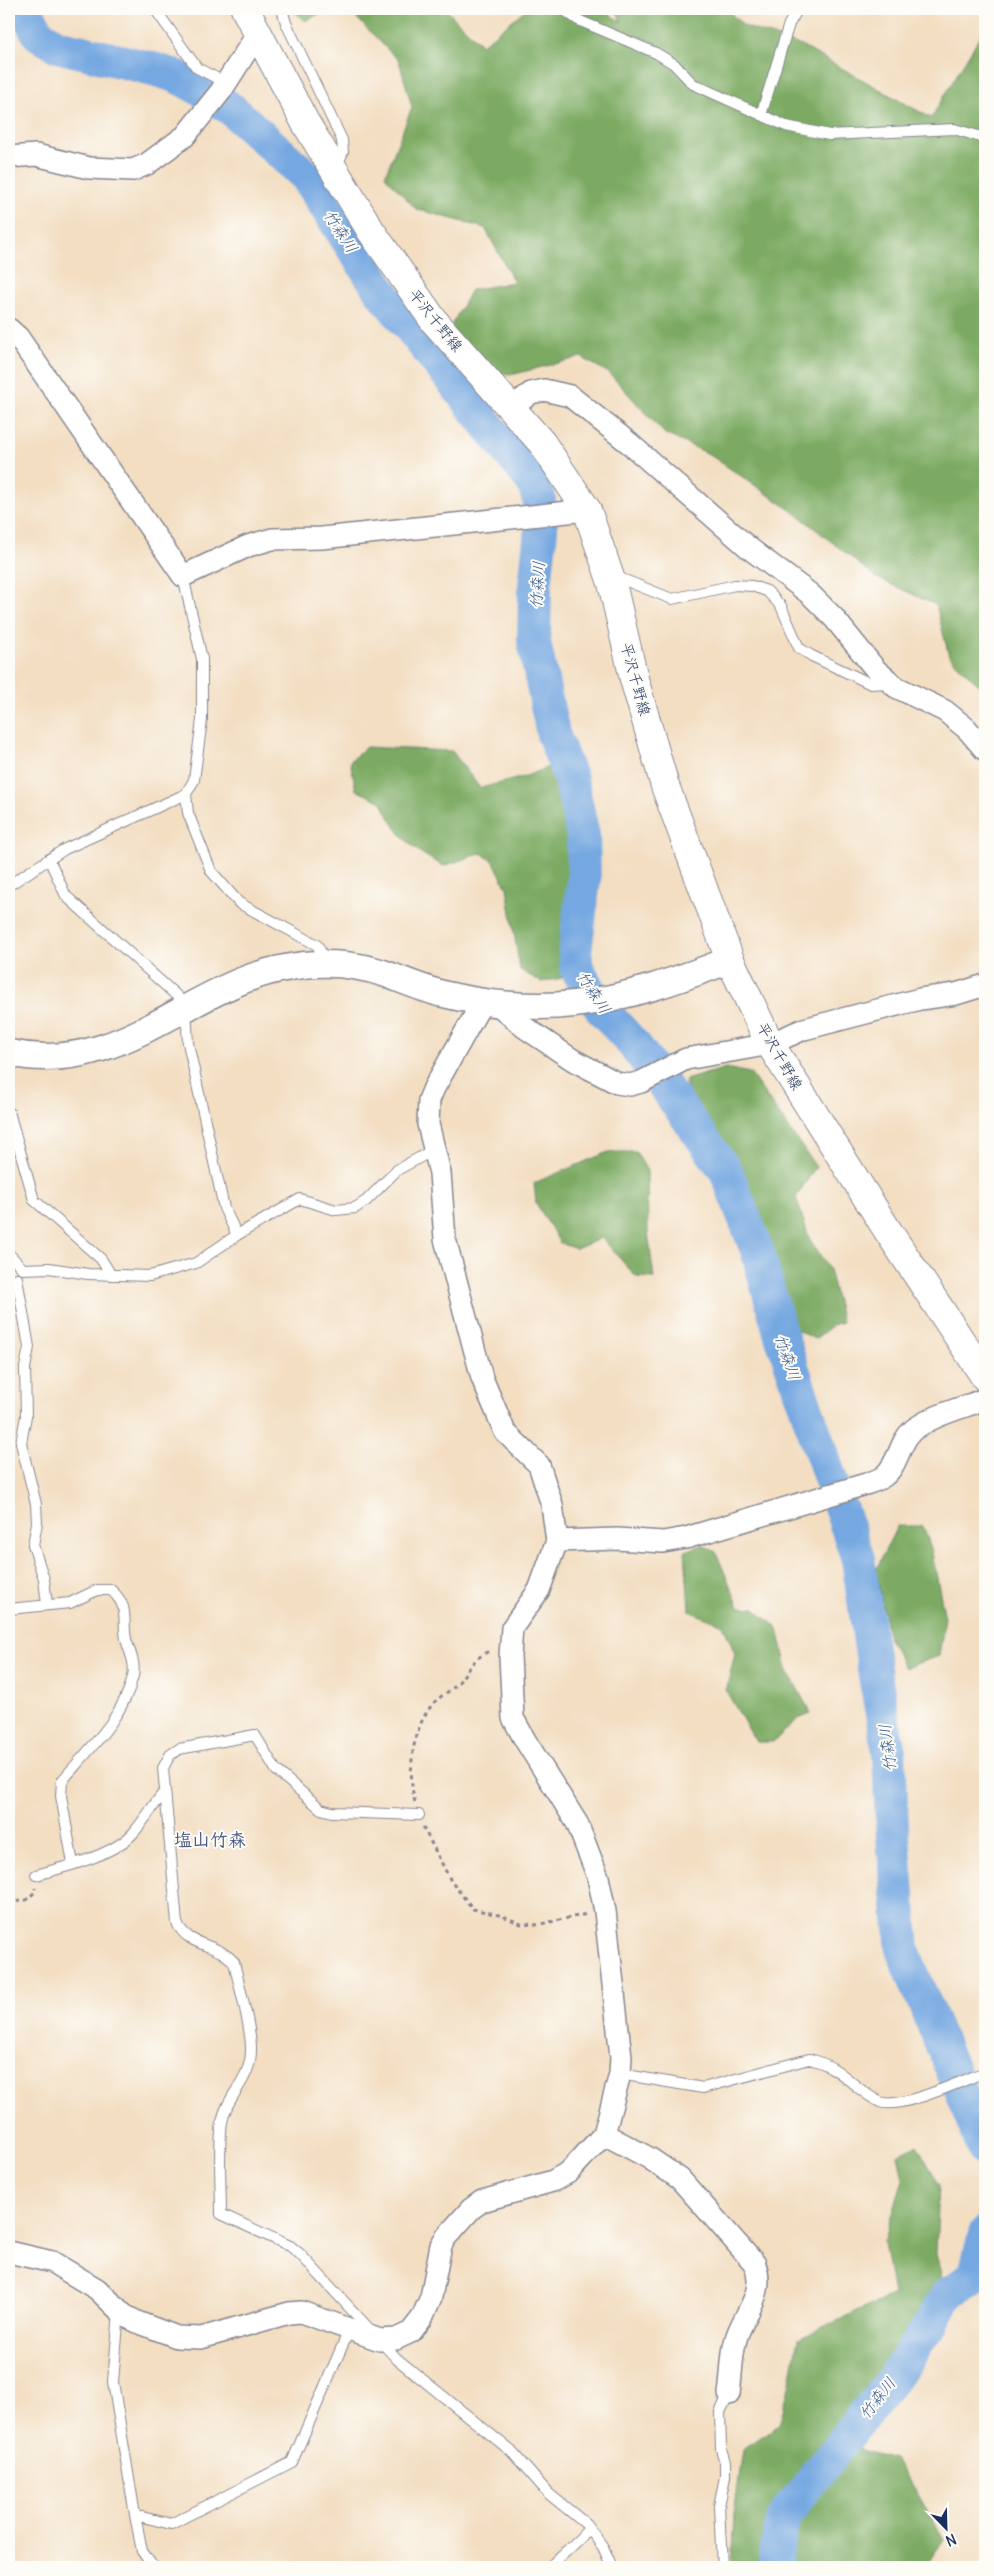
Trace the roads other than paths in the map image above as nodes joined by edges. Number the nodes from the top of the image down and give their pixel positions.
1 (155, 9) edge
2 (245, 9) edge
3 (282, 9) edge
4 (563, 9) edge
5 (798, 9) edge
6 (258, 33) junction
7 (224, 86) junction
8 (761, 115) junction
9 (985, 138) edge
10 (9, 157) edge
11 (335, 171) junction
12 (9, 329) edge
13 (512, 408) junction
14 (587, 510) junction
15 (183, 576) junction
16 (612, 583) junction
17 (891, 682) junction
18 (985, 750) edge
19 (186, 794) junction
20 (49, 859) junction
21 (9, 885) edge
22 (730, 960) junction
23 (329, 965) junction
24 (985, 985) edge
25 (489, 1002) junction
26 (186, 1010) junction
27 (770, 1044) junction
28 (9, 1053) edge
29 (9, 1112) edge
30 (435, 1149) junction
31 (237, 1235) junction
32 (9, 1254) edge
33 (23, 1269) junction
34 (111, 1275) junction
35 (13, 1282) edge
36 (985, 1377) edge
37 (985, 1399) edge
38 (557, 1542) junction
39 (47, 1605) junction
40 (9, 1609) edge
41 (165, 1791) junction
42 (419, 1814) road end
43 (73, 1864) junction
44 (36, 1875) road end
45 (985, 2072) edge
46 (620, 2074) junction
47 (604, 2134) junction
48 (9, 2252) edge
49 (120, 2310) junction
50 (350, 2328) junction
51 (380, 2340) junction
52 (729, 2394) joint
53 (135, 2515) junction
54 (589, 2528) junction
55 (153, 2567) edge
56 (550, 2567) edge
57 (612, 2567) edge
58 (722, 2567) edge

1 - 7 lane
2 - 6 main road, 平沢千野線
3 - 11 lane
4 - 8 lane
5 - 8 lane
6 - 7 street
6 - 11 main road, 平沢千野線
7 - 10 street
8 - 9 lane
11 - 13 main road, 平沢千野線
12 - 15 street
13 - 14 main road, 平沢千野線
13 - 17 street
14 - 15 street
14 - 16 main road, 平沢千野線
15 - 19 lane
16 - 17 lane
16 - 22 main road, 平沢千野線
17 - 18 street
19 - 20 lane
19 - 23 lane
20 - 21 lane
20 - 26 lane
22 - 25 street
22 - 27 main road, 平沢千野線
23 - 25 street
23 - 26 street
24 - 27 street
25 - 27 street
25 - 30 street
26 - 28 street
26 - 31 lane
27 - 36 main road, 平沢千野線
29 - 34 lane
30 - 31 lane
30 - 38 street
31 - 34 lane
32 - 33 lane
33 - 34 lane
33 - 35 lane
35 - 39 lane
37 - 38 street
38 - 46 street
39 - 40 lane
39 - 43 lane
41 - 42 lane
41 - 43 lane
41 - 51 lane
43 - 44 lane
45 - 46 lane
46 - 47 street
47 - 51 street
47 - 52 street
48 - 49 street
49 - 50 street
49 - 53 lane
50 - 51 street
50 - 53 lane
51 - 54 lane
52 - 58 lane
53 - 55 lane
54 - 56 lane
54 - 57 lane

